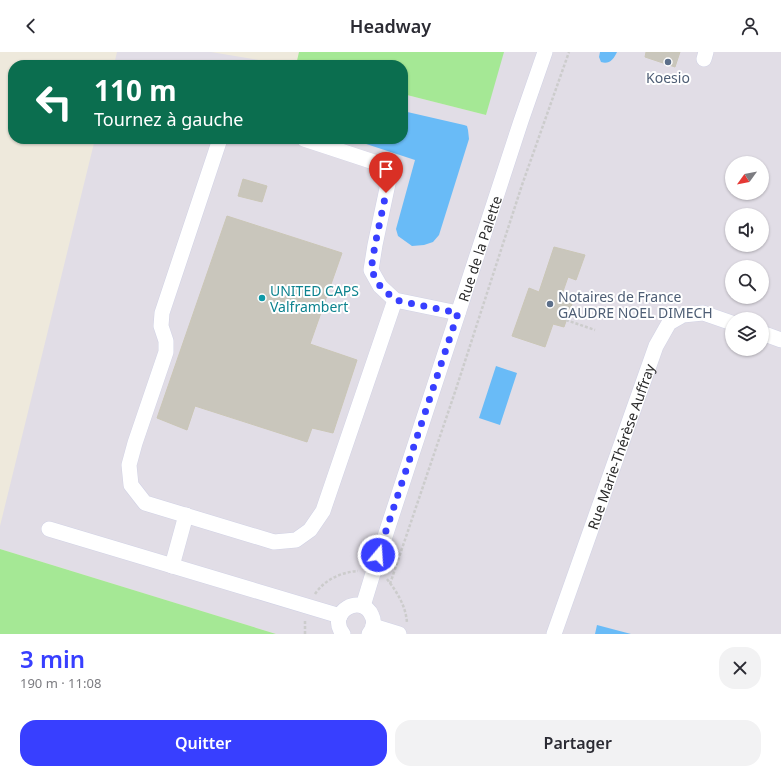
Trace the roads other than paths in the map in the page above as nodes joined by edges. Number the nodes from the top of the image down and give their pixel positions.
1 (545, 52) edge
2 (218, 144) edge
3 (319, 144) edge
4 (395, 300) junction
5 (458, 313) junction
6 (725, 321) edge
7 (769, 336) edge
8 (781, 340) edge
9 (186, 515) junction
10 (49, 529) dead end
11 (172, 566) junction
12 (362, 606) junction
13 (340, 616) junction
14 (371, 630) edge
15 (403, 630) edge
16 (343, 634) edge
17 (554, 634) edge

1 - 5 street, Rue de la Palette
2 - 9 street
3 - 4 street
4 - 5 street
4 - 9 street
5 - 12 street, Rue de la Palette
6 - 17 street, Rue Marie-Thérèse Auffray
7 - 8 street
9 - 11 street
10 - 11 street
11 - 13 street
12 - 13 street
12 - 14 street
13 - 16 street
14 - 15 street

